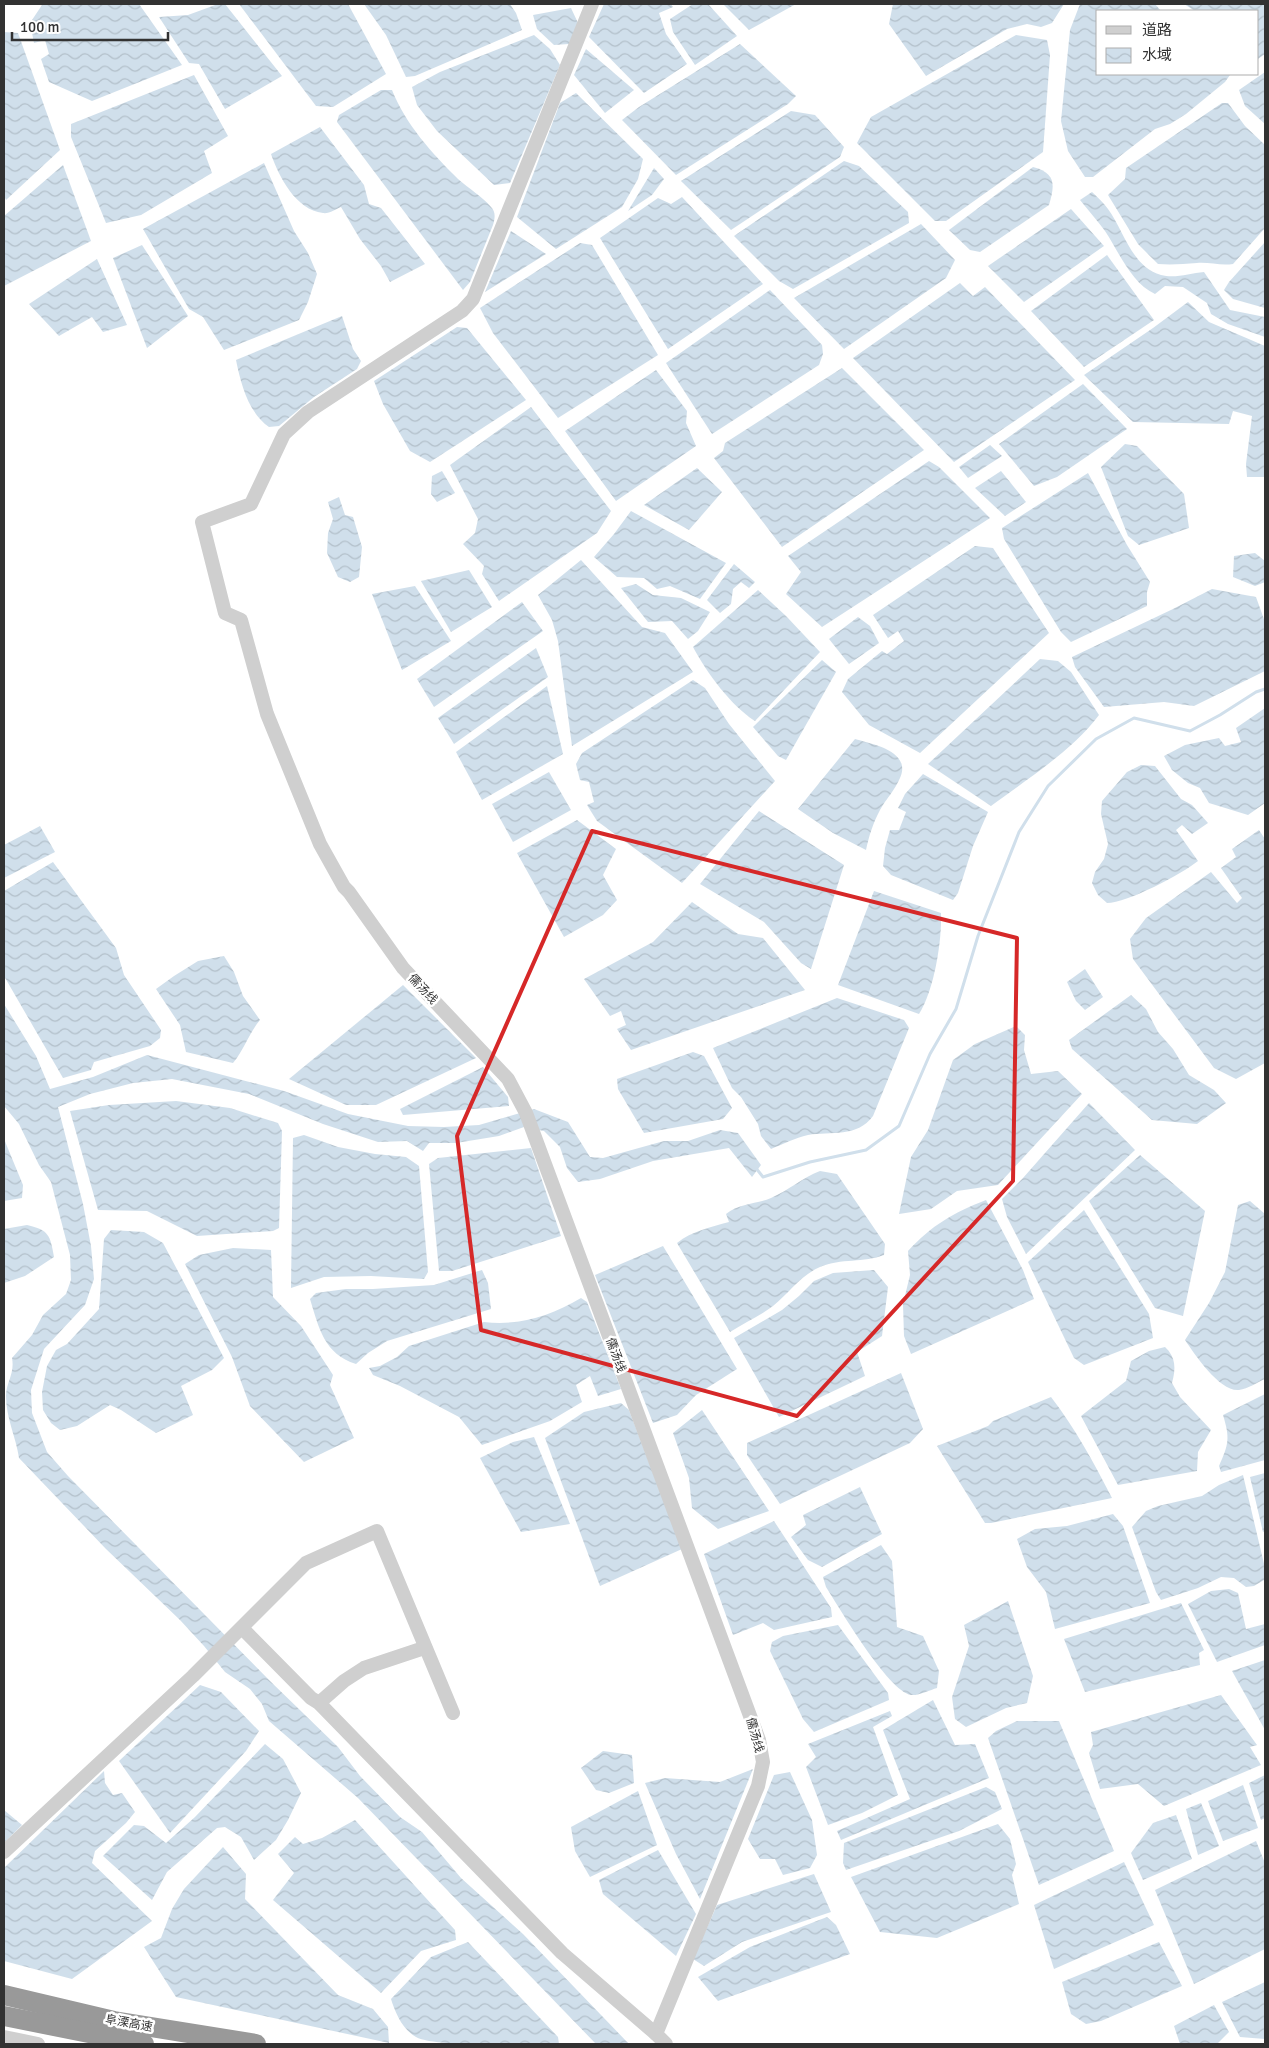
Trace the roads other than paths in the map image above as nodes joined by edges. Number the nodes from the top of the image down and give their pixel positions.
1 (592, 4) edge
2 (243, 1629) junction
3 (424, 1648) junction
4 (319, 1703) junction
5 (452, 1713) dead end
6 (4, 1852) edge
7 (4, 1995) edge
8 (4, 2016) edge
9 (4, 2037) edge
10 (661, 2039) edge
11 (38, 2044) edge
12 (144, 2044) edge
13 (256, 2044) edge

1 - 10 street, 儒汤线
2 - 3 street
2 - 4 street
2 - 6 street
3 - 4 street
3 - 5 street
4 - 10 street
7 - 13 highway, 阜溧高速
8 - 12 highway, 阜溧高速
9 - 11 street

